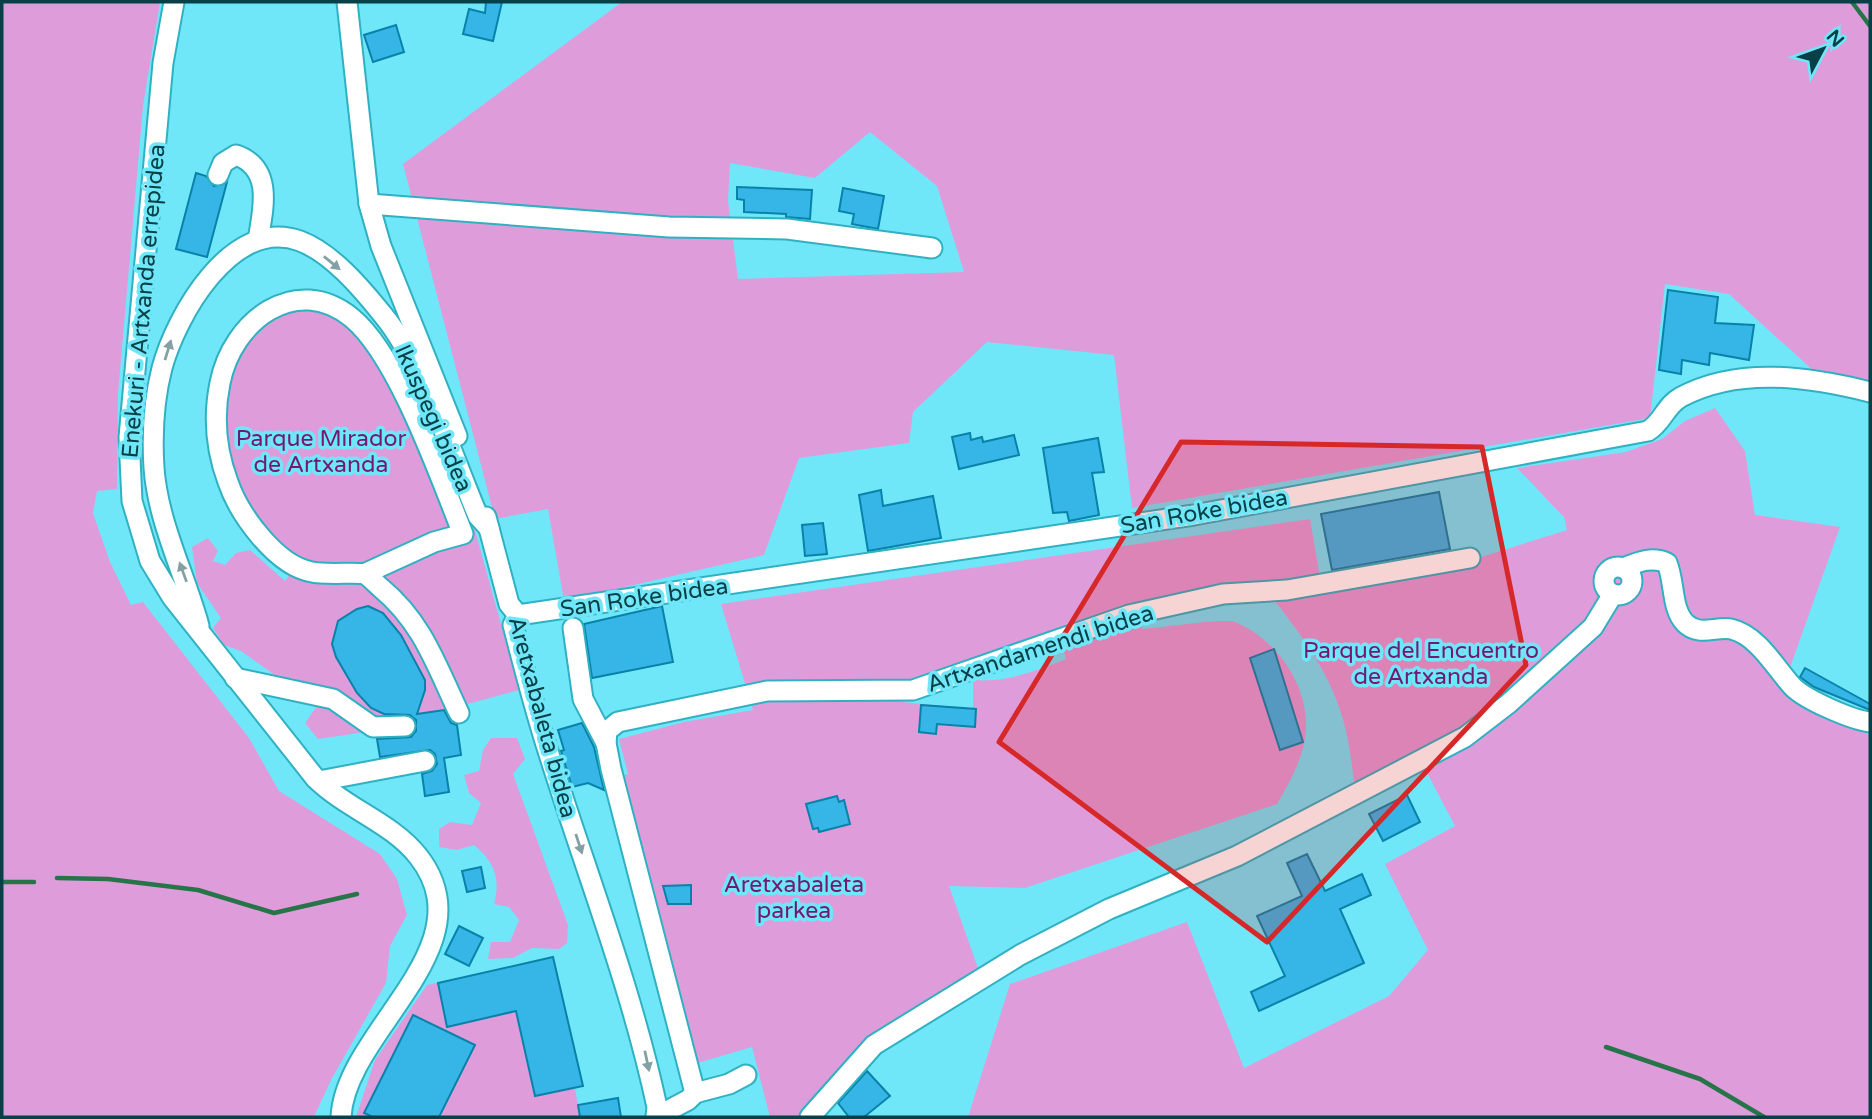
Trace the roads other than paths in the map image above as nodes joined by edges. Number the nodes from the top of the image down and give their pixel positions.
1 (174, 2) edge
2 (348, 2) edge
3 (218, 175) dead end
4 (369, 204) junction
5 (258, 240) junction
6 (932, 248) dead end
7 (1870, 392) edge
8 (489, 528) junction
9 (1470, 558) dead end
10 (364, 574) junction
11 (518, 615) junction
12 (573, 628) dead end
13 (203, 637) junction
14 (235, 678) junction
15 (458, 713) dead end
16 (1870, 722) edge
17 (405, 726) dead end
18 (606, 744) junction
19 (425, 761) dead end
20 (318, 780) junction
21 (746, 1075) dead end
22 (695, 1093) junction
23 (341, 1117) edge
24 (656, 1117) edge
25 (810, 1117) edge

1 - 13 street, Enekuri - Artxanda errepidea
2 - 4 street, Aretxabaleta bidea
3 - 5 street
4 - 6 street
4 - 8 street, Aretxabaleta bidea
5 -> 8 street, Ikuspegi bidea
13 -> 5 street
7 - 11 street, San Roke bidea
8 - 11 street, Aretxabaleta bidea
9 - 18 street, Artxandamendi bidea
10 - 10 street
10 - 15 street
11 -> 24 street, Aretxabaleta bidea
12 - 18 street
13 - 14 street, Enekuri - Artxanda errepidea
14 - 17 street
14 - 20 street, Enekuri - Artxanda errepidea
16 - 25 street
18 - 22 street
19 - 20 street
20 - 23 street
21 - 22 street
22 - 24 street

